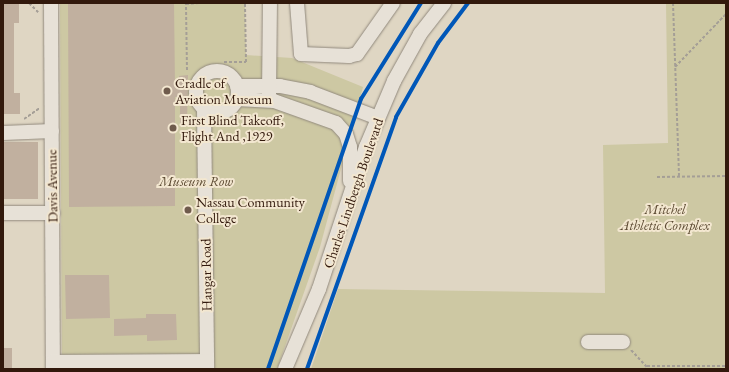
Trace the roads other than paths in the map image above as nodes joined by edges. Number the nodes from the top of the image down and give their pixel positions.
1 (51, 3) edge
2 (270, 3) edge
3 (297, 3) edge
4 (393, 3) edge
5 (444, 3) edge
6 (269, 86) junction
7 (237, 93) junction
8 (269, 100) junction
9 (204, 108) junction
10 (378, 118) junction
11 (52, 131) junction
12 (3, 133) edge
13 (350, 192) junction
14 (3, 213) edge
15 (53, 213) junction
16 (588, 342) dead end
17 (623, 342) road end
18 (53, 365) edge
19 (207, 365) edge
20 (285, 369) edge

1 - 11 street, Davis Avenue
2 - 6 street
3 - 4 street
5 - 10 street, Charles Lindbergh Boulevard
6 - 7 street
6 - 8 street
6 - 10 street
7 - 8 street
7 - 9 street
7 - 9 street
8 - 13 street
9 - 19 street, Hangar Road
10 - 13 street, Charles Lindbergh Boulevard
11 - 12 street
11 - 15 street, Davis Avenue
13 - 20 street, Charles Lindbergh Boulevard
14 - 15 street
15 - 18 street, Davis Avenue
16 - 17 street
18 - 19 street

